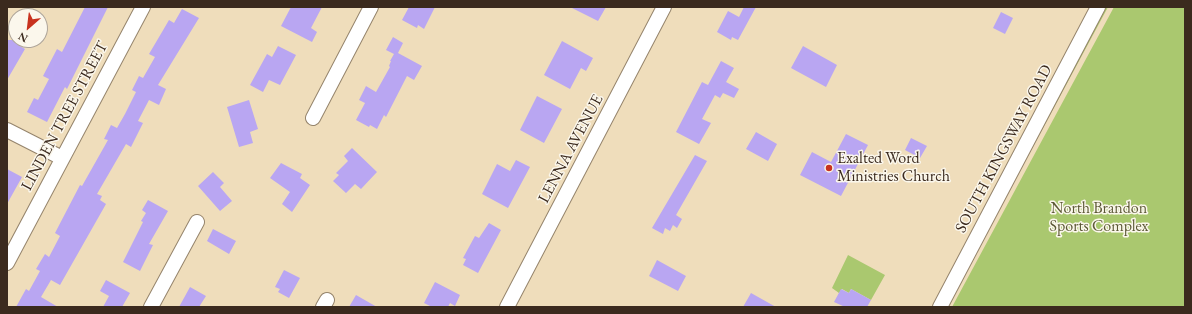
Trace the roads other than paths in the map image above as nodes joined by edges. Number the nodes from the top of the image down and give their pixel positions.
1 (143, 7) edge
2 (371, 7) edge
3 (664, 7) edge
4 (1098, 7) edge
5 (313, 118) dead end
6 (7, 130) edge
7 (62, 158) junction
8 (197, 222) dead end
9 (7, 262) edge
10 (152, 307) edge
11 (507, 307) edge
12 (940, 307) edge

1 - 7 street, LINDEN TREE STREET
2 - 5 street
3 - 11 street, LENNA AVENUE
4 - 12 street, SOUTH KINGSWAY ROAD
6 - 7 street
7 - 9 street, LINDEN TREE STREET
8 - 10 street

